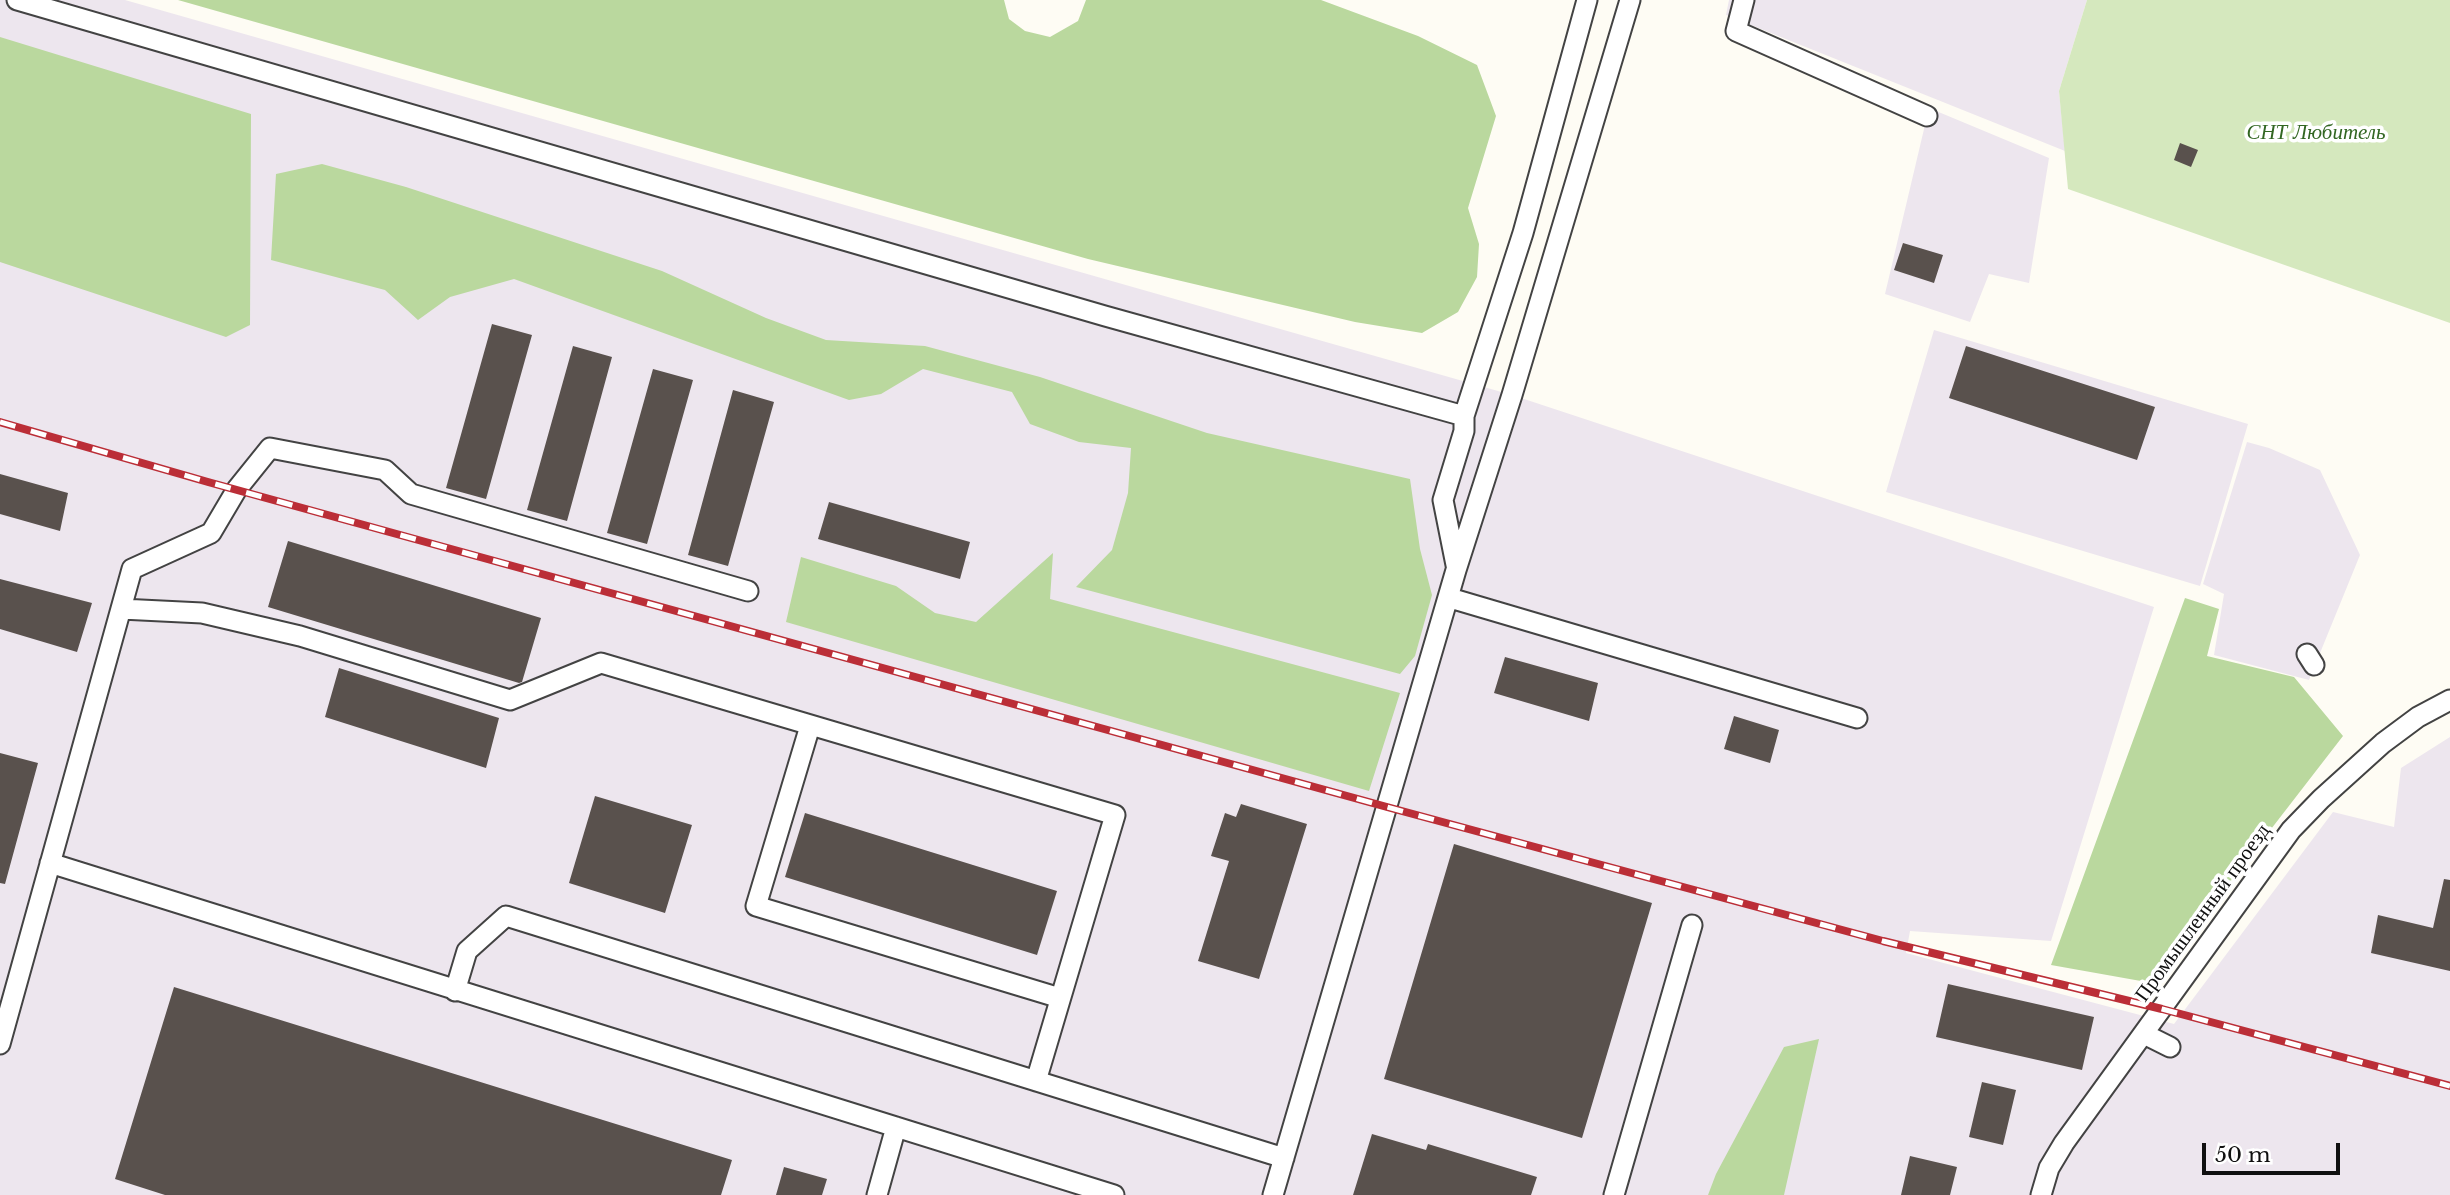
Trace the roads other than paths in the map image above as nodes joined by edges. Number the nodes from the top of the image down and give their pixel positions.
1 (18, 0) edge
2 (1587, 0) edge
3 (1630, 0) edge
4 (1744, 0) edge
5 (1927, 116) dead end
6 (1464, 416) junction
7 (1456, 570) junction
8 (748, 591) dead end
9 (1450, 598) junction
10 (121, 609) junction
11 (2450, 700) edge
12 (1857, 718) dead end
13 (810, 726) junction
14 (50, 863) junction
15 (1692, 925) dead end
16 (455, 990) junction
17 (1060, 998) junction
18 (2144, 1034) junction
19 (0, 1044) edge
20 (2170, 1047) dead end
21 (1036, 1081) junction
22 (896, 1128) junction
23 (1284, 1158) junction
24 (2038, 1191) edge
25 (877, 1195) edge
26 (1114, 1195) edge
27 (1273, 1195) edge
28 (1614, 1195) edge

1 - 6 street
2 - 6 street
3 - 7 street
4 - 5 street
6 - 7 street
7 - 9 street
8 - 10 street
9 - 12 street
9 - 23 street
10 - 13 street
10 - 14 street
11 - 18 street, Промышленный проезд
13 - 17 street
13 - 17 street
14 - 16 street
14 - 19 street
15 - 28 street
16 - 21 street
16 - 22 street
17 - 21 street
18 - 20 street
18 - 24 street, Промышленный проезд
21 - 23 street
22 - 25 street
22 - 26 street
23 - 27 street

